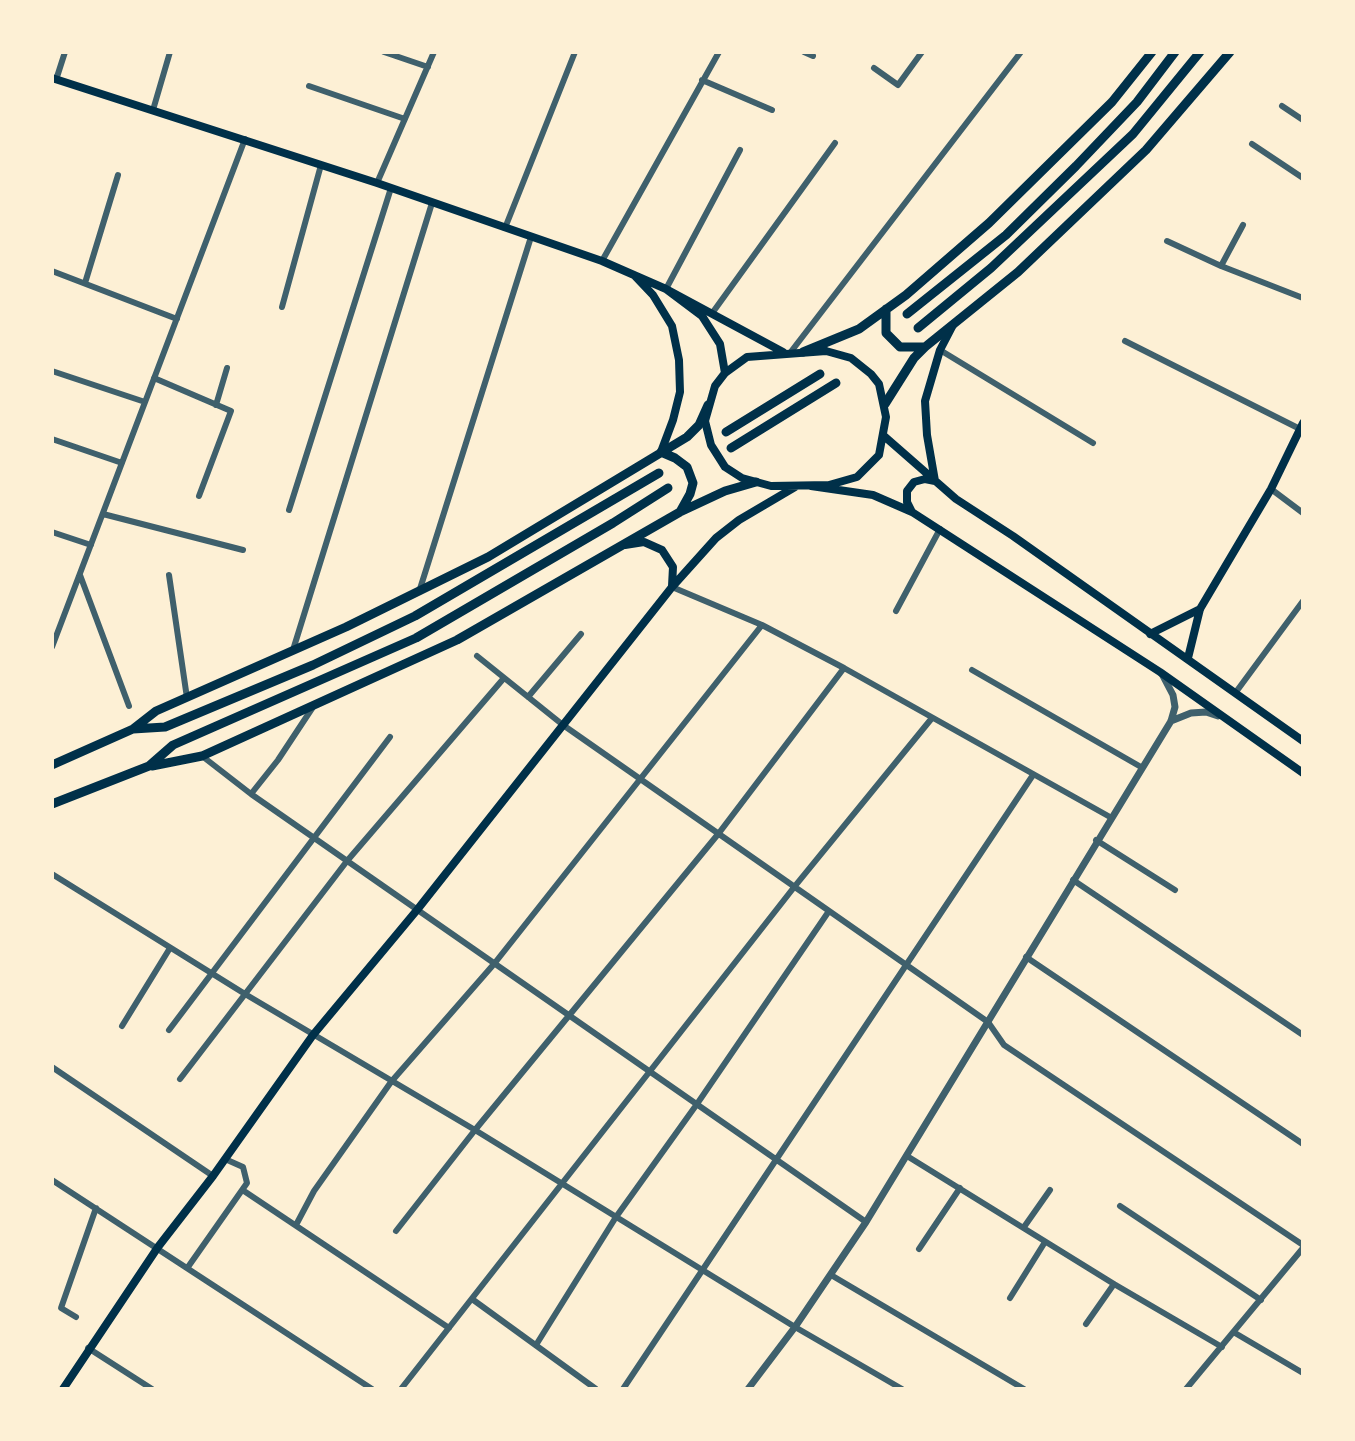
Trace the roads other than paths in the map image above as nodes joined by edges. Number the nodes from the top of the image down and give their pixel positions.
1 (65, 52) edge
2 (170, 52) edge
3 (384, 52) edge
4 (434, 52) edge
5 (575, 52) edge
6 (719, 52) edge
7 (804, 52) edge
8 (922, 52) edge
9 (1021, 52) edge
10 (1152, 52) edge
11 (1175, 52) edge
12 (1200, 52) edge
13 (1230, 52) edge
14 (813, 56) dead end
15 (428, 67) junction
16 (874, 68) dead end
17 (54, 79) edge
18 (702, 80) junction
19 (309, 86) dead end
20 (1282, 106) dead end
21 (153, 110) junction
22 (772, 110) dead end
23 (405, 119) junction
24 (1303, 120) edge
25 (245, 139) junction
26 (835, 143) dead end
27 (1252, 144) dead end
28 (740, 150) dead end
29 (321, 165) junction
30 (118, 175) dead end
31 (1303, 178) edge
32 (377, 183) junction
33 (391, 188) junction
34 (432, 203) junction
35 (1243, 225) dead end
36 (505, 228) junction
37 (531, 237) junction
38 (1167, 241) dead end
39 (602, 261) junction
40 (1221, 266) junction
41 (52, 271) edge
42 (632, 272) junction
43 (85, 283) junction
44 (666, 289) junction
45 (1303, 298) edge
46 (282, 307) dead end
47 (886, 309) junction
48 (713, 312) junction
49 (907, 314) dead end
50 (177, 319) junction
51 (953, 324) junction
52 (918, 328) dead end
53 (1125, 341) dead end
54 (925, 347) junction
55 (940, 350) junction
56 (803, 352) junction
57 (787, 353) junction
58 (227, 368) dead end
59 (52, 371) edge
60 (725, 373) junction
61 (820, 374) dead end
62 (154, 378) junction
63 (836, 383) dead end
64 (145, 402) junction
65 (885, 404) junction
66 (216, 405) junction
67 (708, 405) junction
68 (1301, 426) edge
69 (726, 432) dead end
70 (884, 436) junction
71 (52, 439) edge
72 (1093, 443) dead end
73 (731, 448) dead end
74 (661, 452) junction
75 (122, 463) junction
76 (659, 473) dead end
77 (935, 481) junction
78 (756, 482) junction
79 (811, 486) junction
80 (795, 487) junction
81 (668, 488) dead end
82 (1271, 489) junction
83 (199, 496) dead end
84 (289, 510) dead end
85 (680, 512) junction
86 (912, 512) junction
87 (1303, 513) edge
88 (103, 514) junction
89 (940, 529) junction
90 (52, 532) edge
91 (91, 545) junction
92 (625, 545) junction
93 (243, 550) dead end
94 (80, 574) junction
95 (169, 575) dead end
96 (672, 587) junction
97 (419, 592) junction
98 (1303, 601) edge
99 (1200, 609) junction
100 (896, 611) dead end
101 (762, 625) junction
102 (581, 634) dead end
103 (1150, 634) junction
104 (52, 647) edge
105 (293, 650) junction
106 (477, 656) dead end
107 (1188, 658) junction
108 (844, 668) junction
109 (972, 670) dead end
110 (1160, 672) junction
111 (504, 678) junction
112 (1236, 692) junction
113 (528, 697) junction
114 (187, 698) junction
115 (129, 706) dead end
116 (313, 707) junction
117 (932, 718) junction
118 (1225, 718) junction
119 (1171, 721) junction
120 (563, 725) junction
121 (133, 729) junction
122 (390, 737) dead end
123 (1303, 741) edge
124 (202, 756) junction
125 (52, 765) edge
126 (149, 766) junction
127 (1141, 767) junction
128 (1303, 773) edge
129 (1033, 775) junction
130 (641, 780) junction
131 (251, 794) junction
132 (52, 804) edge
133 (1110, 817) junction
134 (719, 833) junction
135 (312, 837) junction
136 (1096, 840) junction
137 (347, 861) junction
138 (52, 874) edge
139 (1073, 880) junction
140 (795, 886) junction
141 (1175, 890) dead end
142 (417, 910) junction
143 (829, 911) junction
144 (170, 948) junction
145 (1026, 957) junction
146 (494, 964) junction
147 (905, 964) junction
148 (210, 973) junction
149 (245, 994) junction
150 (570, 1016) junction
151 (988, 1022) junction
152 (122, 1026) dead end
153 (169, 1030) dead end
154 (313, 1035) junction
155 (1303, 1035) edge
156 (52, 1067) edge
157 (650, 1072) junction
158 (180, 1079) dead end
159 (391, 1082) junction
160 (697, 1104) junction
161 (475, 1130) junction
162 (1303, 1144) edge
163 (907, 1156) junction
164 (225, 1159) junction
165 (775, 1159) junction
166 (213, 1176) junction
167 (52, 1180) edge
168 (562, 1184) junction
169 (960, 1188) junction
170 (1050, 1190) dead end
171 (244, 1191) junction
172 (1120, 1206) dead end
173 (96, 1208) junction
174 (616, 1217) junction
175 (866, 1222) junction
176 (296, 1225) junction
177 (1024, 1227) junction
178 (396, 1231) dead end
179 (1045, 1242) junction
180 (1303, 1246) edge
181 (158, 1247) junction
182 (919, 1249) dead end
183 (188, 1267) junction
184 (701, 1270) junction
185 (831, 1275) junction
186 (1114, 1284) junction
187 (1010, 1298) dead end
188 (472, 1299) junction
189 (1261, 1300) junction
190 (76, 1317) dead end
191 (1086, 1324) dead end
192 (795, 1327) junction
193 (449, 1328) junction
194 (1235, 1333) junction
195 (536, 1345) junction
196 (1222, 1347) junction
197 (88, 1348) junction
198 (1303, 1373) edge
199 (63, 1389) edge
200 (152, 1389) edge
201 (372, 1389) edge
202 (401, 1389) edge
203 (596, 1389) edge
204 (623, 1389) edge
205 (748, 1389) edge
206 (902, 1389) edge
207 (1024, 1389) edge
208 (1186, 1389) edge

1 - 17 street
2 - 21 street
3 - 15 street
4 - 15 street
5 - 36 street
6 - 18 street
7 - 14 street
8 - 16 street
9 - 57 street
10 - 47 main road
11 - 49 main road
12 - 52 main road
13 - 51 main road
15 - 23 street
17 - 21 main road
18 - 22 street
18 - 39 street
19 - 23 street
20 - 24 street
21 - 25 main road
23 - 32 street
25 - 29 main road
25 - 50 street
26 - 48 street
27 - 31 street
28 - 44 street
29 - 32 main road
29 - 46 street
30 - 43 street
32 - 33 main road
33 - 34 main road
33 - 84 street
34 - 36 main road
34 - 105 street
35 - 40 street
36 - 37 main road
37 - 39 main road
37 - 97 street
38 - 40 street
39 - 42 main road
40 - 45 street
41 - 43 street
42 - 44 main road
42 - 74 main road
43 - 50 street
44 - 48 main road
44 - 60 main road
47 - 54 main road
47 - 56 main road
48 - 57 main road
50 - 62 street
51 - 54 main road
51 - 55 main road
53 - 68 street
54 - 65 main road
55 - 72 street
55 - 77 main road
56 - 57 main road
56 - 65 main road
57 - 60 main road
58 - 66 street
59 - 64 street
60 - 67 main road
61 - 69 main road
62 - 64 street
62 - 66 street
63 - 73 main road
64 - 75 street
65 - 70 main road
66 - 83 street
67 - 74 main road
67 - 78 main road
68 - 82 main road
70 - 77 main road
70 - 79 main road
71 - 75 street
74 - 85 main road
74 - 97 main road
75 - 88 street
76 - 121 main road
77 - 86 main road
77 - 103 main road
78 - 80 main road
78 - 85 main road
79 - 80 main road
79 - 86 main road
80 - 96 main road
81 - 126 main road
82 - 87 street
82 - 99 main road
85 - 92 main road
86 - 89 main road
88 - 91 street
88 - 93 street
89 - 100 street
89 - 110 main road
90 - 91 street
91 - 94 street
92 - 96 main road
92 - 116 main road
94 - 104 street
94 - 115 street
95 - 114 street
96 - 101 street
96 - 120 main road
97 - 105 main road
98 - 112 street
99 - 103 main road
99 - 107 main road
101 - 108 street
101 - 130 street
102 - 113 street
103 - 107 main road
105 - 114 main road
106 - 111 street
107 - 112 main road
108 - 117 street
108 - 134 street
109 - 127 street
110 - 118 main road
110 - 119 street
111 - 113 street
111 - 137 street
112 - 123 main road
113 - 120 street
114 - 121 main road
116 - 124 main road
116 - 131 street
117 - 129 street
117 - 140 street
118 - 119 street
118 - 128 main road
119 - 127 street
120 - 130 street
120 - 142 main road
121 - 125 main road
122 - 135 street
124 - 126 main road
124 - 131 street
126 - 132 main road
127 - 133 street
129 - 133 street
129 - 147 street
130 - 134 street
130 - 146 street
131 - 135 street
133 - 136 street
134 - 140 street
134 - 150 street
135 - 137 street
135 - 148 street
136 - 139 street
136 - 141 street
137 - 142 street
137 - 149 street
138 - 144 street
139 - 145 street
139 - 155 street
140 - 143 street
140 - 157 street
142 - 146 street
142 - 154 main road
143 - 147 street
143 - 160 street
144 - 148 street
144 - 152 street
145 - 151 street
145 - 162 street
146 - 150 street
146 - 159 street
147 - 151 street
147 - 165 street
148 - 149 street
148 - 153 street
149 - 154 street
149 - 158 street
150 - 157 street
150 - 161 street
151 - 163 street
151 - 180 street
154 - 159 street
154 - 164 main road
156 - 166 street
157 - 160 street
157 - 168 street
159 - 161 street
159 - 176 street
160 - 165 street
160 - 174 street
161 - 168 street
161 - 178 street
163 - 169 street
163 - 175 street
164 - 166 main road
164 - 171 street
165 - 175 street
165 - 184 street
166 - 181 main road
167 - 173 street
168 - 174 street
168 - 188 street
169 - 177 street
169 - 182 street
170 - 177 street
171 - 176 street
171 - 183 street
172 - 189 street
173 - 181 street
173 - 190 street
174 - 184 street
174 - 195 street
175 - 185 street
176 - 193 street
177 - 179 street
179 - 186 street
179 - 187 street
180 - 189 street
181 - 183 street
181 - 197 main road
183 - 201 street
184 - 192 street
184 - 204 street
185 - 192 street
185 - 207 street
186 - 191 street
186 - 196 street
188 - 193 street
188 - 195 street
189 - 194 street
192 - 205 street
192 - 206 street
193 - 202 street
194 - 196 street
194 - 198 street
195 - 203 street
196 - 208 street
197 - 199 main road
197 - 200 street

